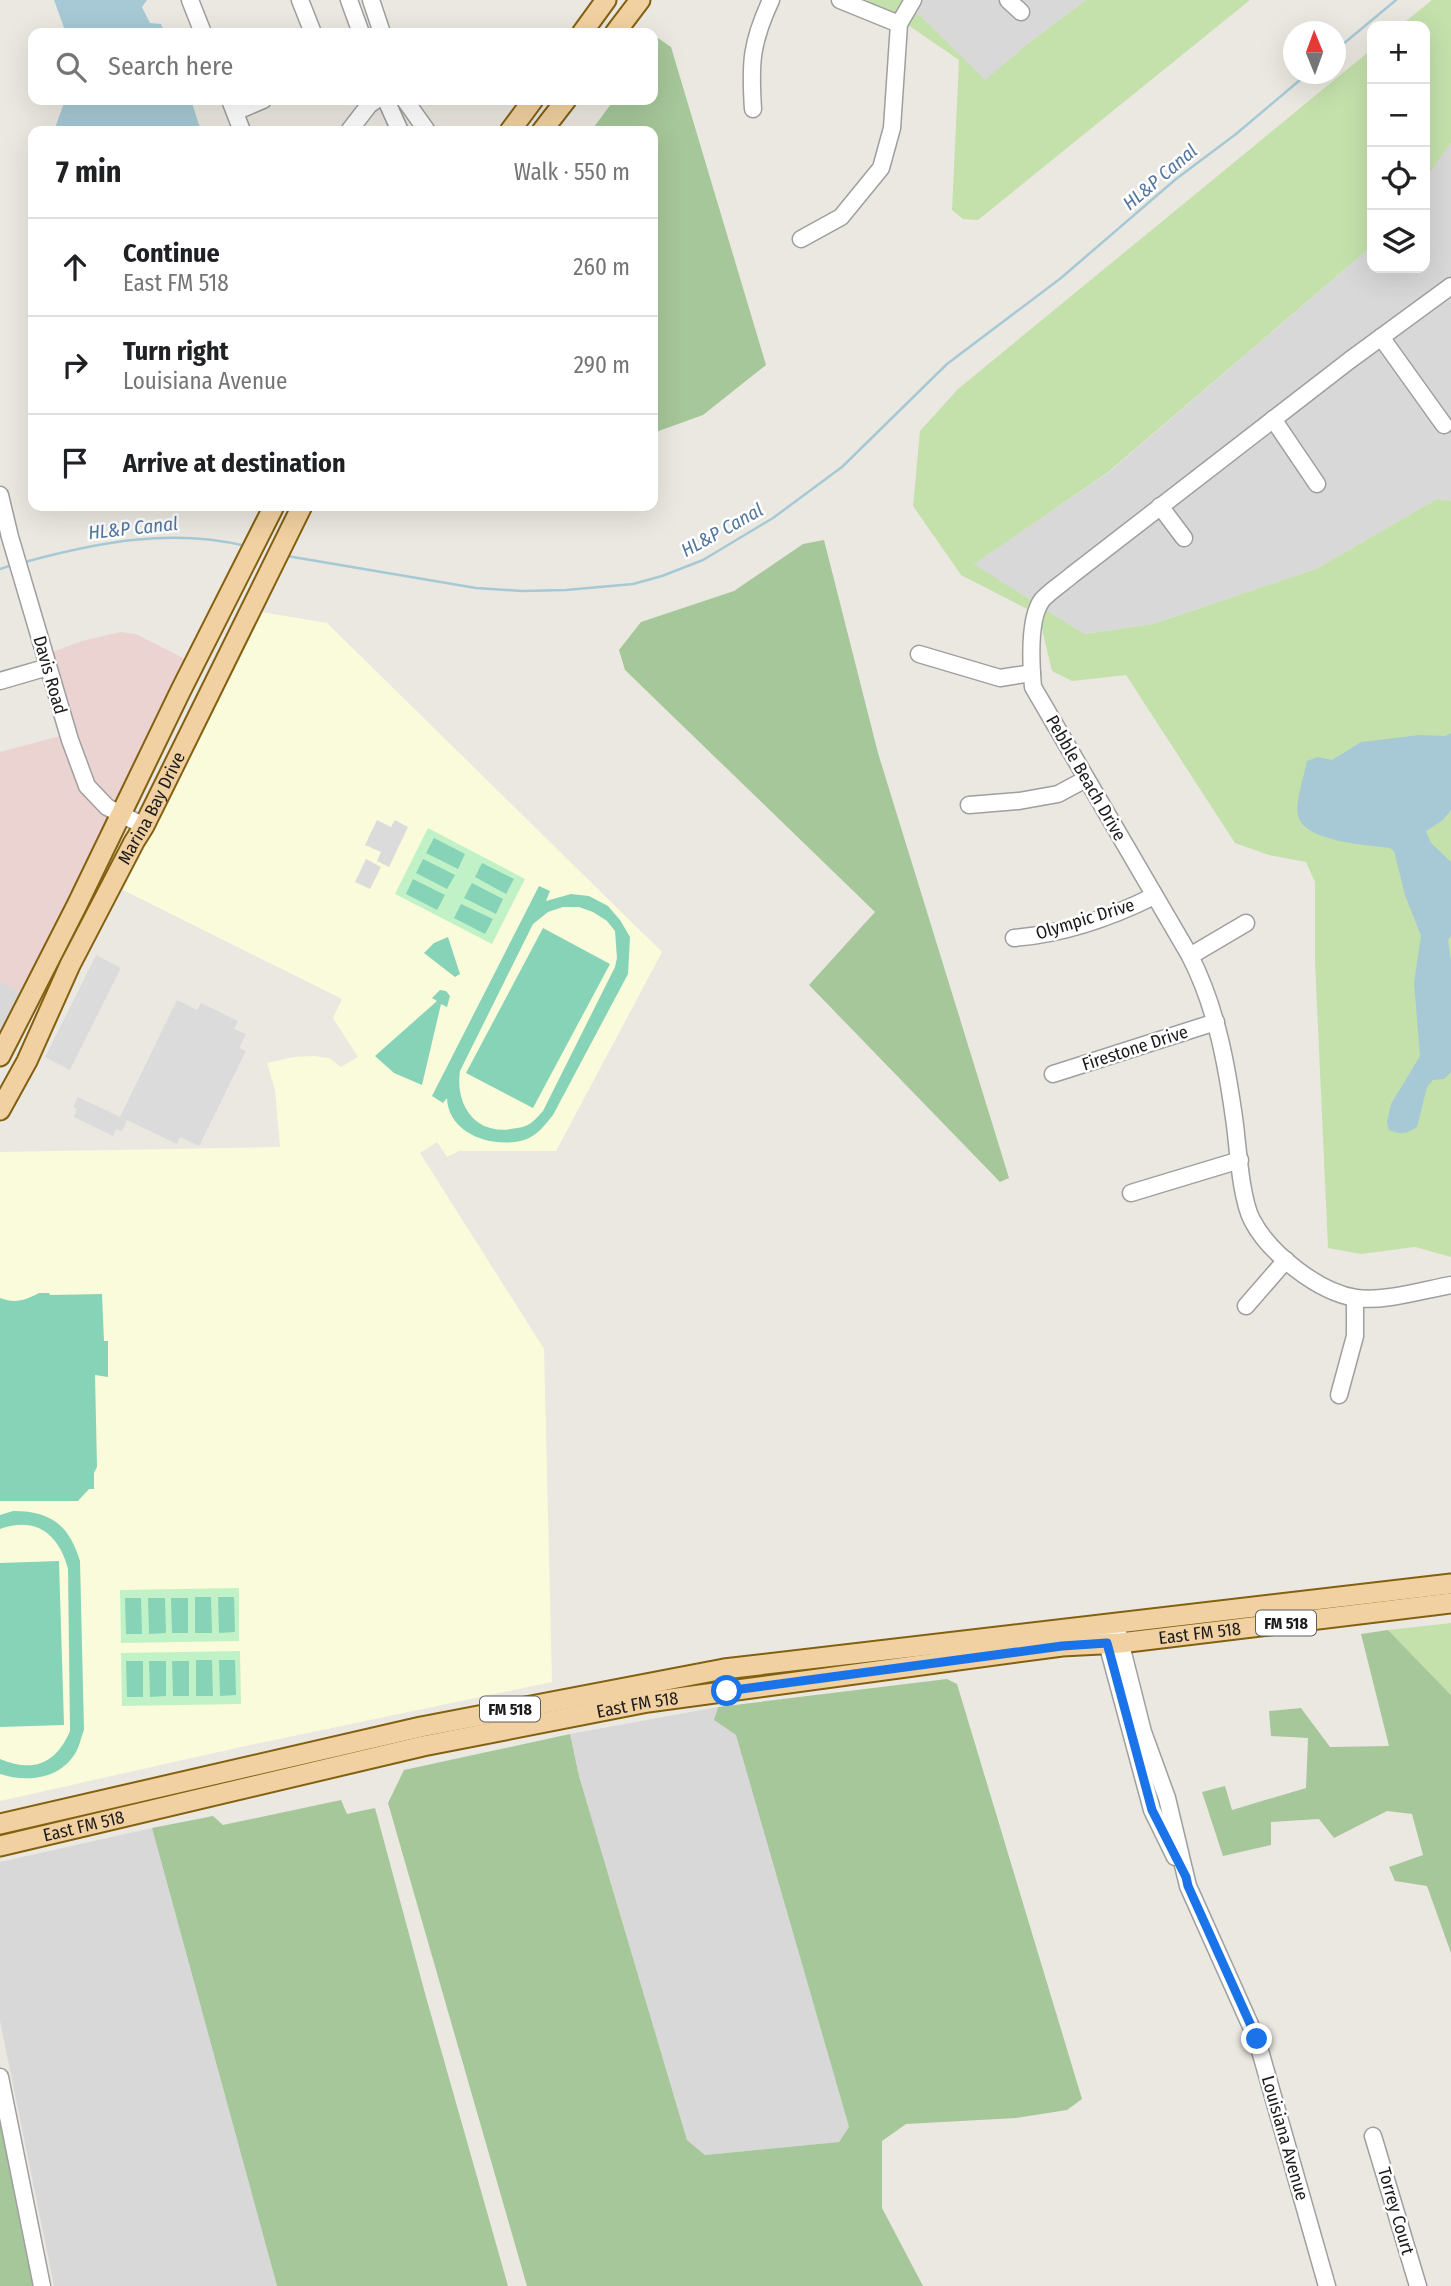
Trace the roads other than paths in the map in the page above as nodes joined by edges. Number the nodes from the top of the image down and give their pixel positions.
1 (190, 0) edge
2 (300, 0) edge
3 (349, 0) edge
4 (371, 0) edge
5 (606, 0) edge
6 (640, 0) edge
7 (771, 0) edge
8 (840, 0) edge
9 (913, 0) edge
10 (1008, 0) edge
11 (1021, 12) dead end
12 (899, 24) junction
13 (201, 28) edge
14 (311, 28) edge
15 (359, 28) edge
16 (380, 28) edge
17 (586, 28) edge
18 (619, 28) edge
19 (369, 105) edge
20 (388, 105) edge
21 (409, 105) edge
22 (529, 105) edge
23 (562, 105) edge
24 (232, 106) edge
25 (753, 109) dead end
26 (240, 126) edge
27 (353, 126) edge
28 (398, 126) edge
29 (423, 126) edge
30 (514, 126) edge
31 (546, 126) edge
32 (802, 239) dead end
33 (1451, 286) edge
34 (1381, 337) junction
35 (1273, 419) junction
36 (1444, 425) dead end
37 (1317, 484) dead end
38 (0, 495) edge
39 (1160, 506) junction
40 (271, 511) edge
41 (299, 511) edge
42 (1184, 538) dead end
43 (203, 645) junction
44 (919, 654) dead end
45 (229, 657) junction
46 (48, 667) junction
47 (1032, 673) junction
48 (0, 681) edge
49 (1086, 779) junction
50 (969, 806) dead end
51 (121, 815) junction
52 (145, 826) junction
53 (1154, 896) junction
54 (77, 905) junction
55 (96, 915) junction
56 (1246, 923) dead end
57 (1014, 938) dead end
58 (52, 951) junction
59 (1190, 956) junction
60 (70, 965) junction
61 (1216, 1022) junction
62 (1, 1051) edge
63 (27, 1061) junction
64 (1053, 1074) dead end
65 (0, 1110) edge
66 (1240, 1160) junction
67 (1131, 1192) dead end
68 (1286, 1260) junction
69 (1451, 1285) edge
70 (1355, 1298) junction
71 (1246, 1306) dead end
72 (1339, 1395) dead end
73 (1451, 1584) edge
74 (1451, 1603) edge
75 (1303, 1611) junction
76 (1111, 1634) junction
77 (909, 1647) junction
78 (912, 1667) junction
79 (724, 1669) junction
80 (727, 1691) junction
81 (534, 1704) junction
82 (537, 1724) junction
83 (422, 1737) junction
84 (269, 1761) junction
85 (277, 1781) junction
86 (51, 1811) junction
87 (0, 1824) edge
88 (57, 1834) junction
89 (0, 1846) edge
90 (0, 2077) edge
91 (1373, 2136) dead end
92 (42, 2286) edge
93 (1327, 2286) edge
94 (1418, 2286) edge

1 - 13 street
2 - 14 street
3 - 15 street
4 - 16 street
5 - 17 main road
6 - 18 main road
7 - 25 street
8 - 12 street
9 - 12 street
10 - 11 street
12 - 32 street
19 - 27 street
20 - 28 street
21 - 29 street
22 - 30 main road
23 - 31 main road
24 - 26 street
33 - 34 street, Pebble Beach Drive
34 - 35 street, Pebble Beach Drive
34 - 36 street
35 - 37 street
35 - 39 street, Pebble Beach Drive
38 - 46 street, Davis Road
39 - 42 street
39 - 47 street, Pebble Beach Drive
40 - 43 main road, Marina Bay Drive
41 - 45 main road, Marina Bay Drive
43 - 45 main road
43 - 51 main road, Marina Bay Drive
44 - 47 street
45 - 52 main road, Marina Bay Drive
46 - 48 street
46 - 51 street, Davis Road
47 - 49 street, Pebble Beach Drive
49 - 50 street
49 - 53 street, Pebble Beach Drive
51 - 52 street, Davis Road
51 - 54 main road, Marina Bay Drive
52 - 55 main road, Marina Bay Drive
53 - 57 street, Olympic Drive
53 - 59 street, Pebble Beach Drive
54 - 55 main road
54 - 58 main road, Marina Bay Drive
55 - 60 main road, Marina Bay Drive
56 - 59 street
58 - 60 main road
58 - 62 main road, Marina Bay Drive
59 - 61 street, Pebble Beach Drive
60 - 63 main road, Marina Bay Drive
61 - 64 street, Firestone Drive
61 - 66 street, Pebble Beach Drive
62 - 63 street
63 - 65 main road, Marina Bay Drive
66 - 67 street
66 - 68 street, Pebble Beach Drive
68 - 70 street, Pebble Beach Drive
68 - 71 street
69 - 70 street, Pebble Beach Drive
70 - 72 street
73 - 75 main road, East FM 518 / FM 518
74 - 75 main road, East FM 518 / FM 518
75 - 76 main road, East FM 518 / FM 518
76 - 77 main road, East FM 518 / FM 518
76 - 78 main road, East FM 518 / FM 518
76 - 93 street, Louisiana Avenue
77 - 78 main road
77 - 79 main road, East FM 518 / FM 518
78 - 80 main road, East FM 518 / FM 518
79 - 80 main road
79 - 81 main road, East FM 518 / FM 518
80 - 82 main road, East FM 518 / FM 518
81 - 82 main road
81 - 83 main road, East FM 518 / FM 518
82 - 83 main road, East FM 518 / FM 518
83 - 84 main road, East FM 518 / FM 518
83 - 85 main road, East FM 518 / FM 518
84 - 85 main road
84 - 86 main road, East FM 518 / FM 518
85 - 88 main road, East FM 518 / FM 518
86 - 87 main road, East FM 518 / FM 518
86 - 88 main road
88 - 89 main road, East FM 518 / FM 518
90 - 92 street
91 - 94 street, Torrey Court

